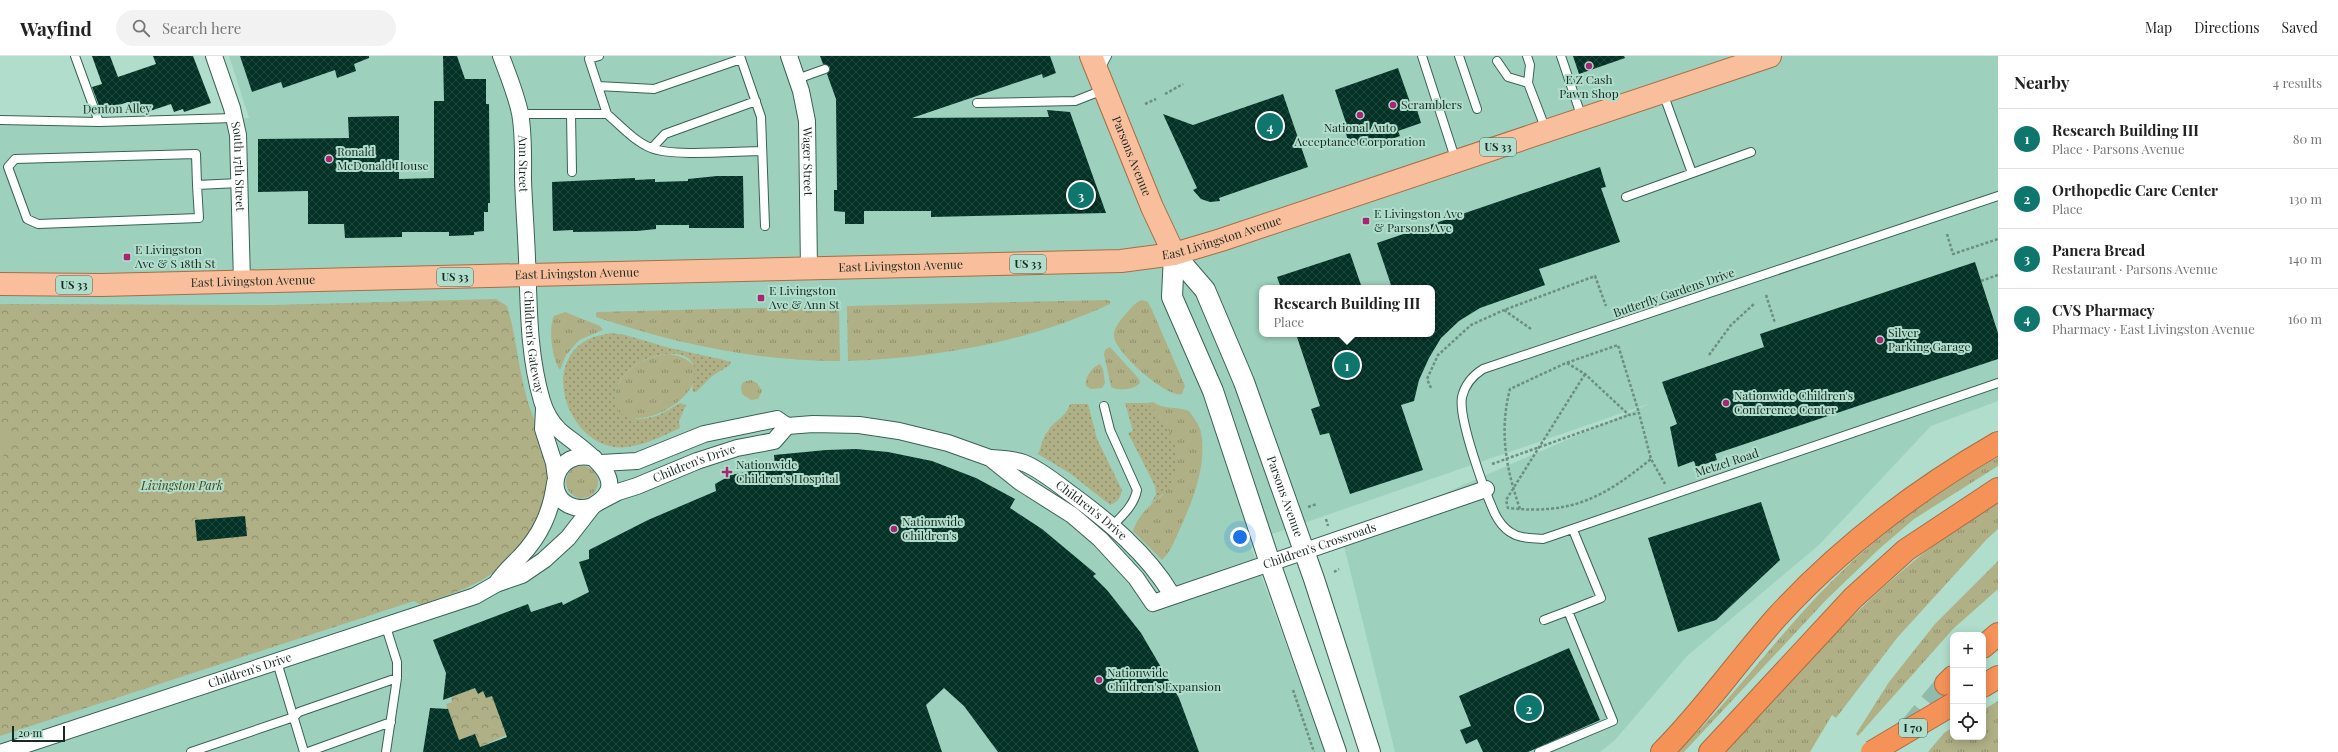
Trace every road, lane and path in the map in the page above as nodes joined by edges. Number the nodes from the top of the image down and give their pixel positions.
1 (75, 56) edge
2 (214, 56) edge
3 (501, 56) edge
4 (599, 56) edge
5 (789, 56) edge
6 (1422, 56) edge
7 (1459, 56) edge
8 (1527, 56) edge
9 (1561, 56) edge
10 (1770, 56) edge
11 (740, 57) edge
12 (1496, 61) dead end
13 (1735, 62) edge
14 (824, 69) dead end
15 (1100, 69) edge
16 (797, 79) junction
17 (1528, 83) junction
18 (1183, 84) dead end
19 (598, 86) junction
20 (1663, 92) junction
21 (1165, 94) dead end
22 (1156, 98) dead end
23 (756, 101) junction
24 (977, 103) dead end
25 (1145, 104) dead end
26 (1477, 109) dead end
27 (520, 114) junction
28 (571, 114) junction
29 (607, 114) junction
30 (234, 118) junction
31 (1582, 119) junction
32 (0, 120) edge
33 (99, 122) junction
34 (1546, 131) junction
35 (652, 148) junction
36 (762, 151) junction
37 (1751, 152) dead end
38 (1456, 161) junction
39 (572, 172) dead end
40 (1692, 173) junction
41 (239, 183) junction
42 (197, 185) junction
43 (1998, 196) edge
44 (1626, 197) dead end
45 (765, 226) dead end
46 (1947, 234) dead end
47 (1998, 239) edge
48 (1174, 254) junction
49 (809, 269) junction
50 (527, 275) junction
51 (1998, 275) edge
52 (242, 281) junction
53 (1981, 281) dead end
54 (1, 282) edge
55 (1766, 295) dead end
56 (1755, 303) dead end
57 (1606, 306) dead end
58 (1504, 310) junction
59 (1775, 323) dead end
60 (1531, 329) dead end
61 (1709, 355) dead end
62 (1566, 363) junction
63 (1584, 374) junction
64 (1998, 383) edge
65 (1431, 388) dead end
66 (1104, 406) dead end
67 (544, 408) junction
68 (1639, 413) junction
69 (1630, 415) junction
70 (787, 426) junction
71 (1998, 442) edge
72 (1539, 448) junction
73 (990, 458) junction
74 (1505, 459) junction
75 (1651, 459) junction
76 (597, 461) junction
77 (1492, 464) dead end
78 (556, 480) junction
79 (1664, 482) dead end
80 (1486, 489) junction
81 (1513, 489) junction
82 (1998, 489) edge
83 (595, 504) junction
84 (1317, 504) dead end
85 (1304, 509) dead end
86 (1520, 509) junction
87 (1326, 519) dead end
88 (1112, 527) junction
89 (1329, 527) dead end
90 (1573, 530) junction
91 (1100, 539) junction
92 (1304, 551) junction
93 (1270, 563) junction
94 (1339, 569) dead end
95 (1334, 572) dead end
96 (496, 584) junction
97 (1172, 595) junction
98 (1153, 603) joint
99 (1568, 611) junction
100 (1544, 620) dead end
101 (386, 627) junction
102 (1998, 634) edge
103 (1986, 644) edge
104 (277, 662) junction
105 (1998, 677) edge
106 (397, 678) junction
107 (1986, 684) edge
108 (1950, 689) edge
109 (294, 717) junction
110 (391, 722) junction
111 (3, 752) edge
112 (191, 752) edge
113 (304, 752) edge
114 (308, 752) edge
115 (386, 752) edge
116 (1336, 752) edge
117 (1370, 752) edge
118 (1539, 752) edge
119 (1662, 752) edge
120 (1710, 752) edge
121 (1872, 752) edge

1 - 33 lane
2 - 30 street, South 17th Street
3 - 27 street, Ann Street
4 - 19 lane
5 - 16 street, Wager Street
6 - 38 lane
7 - 26 lane
8 - 17 lane
9 - 31 lane
10 - 13 main road, East Livingston Avenue / US 33
11 - 19 lane
11 - 23 lane
12 - 17 lane
13 - 20 main road, East Livingston Avenue / US 33
14 - 16 lane
15 - 24 lane
15 - 48 main road, Parsons Avenue
16 - 49 street, Wager Street
17 - 34 lane
18 - 21 path
19 - 29 lane
20 - 31 main road, East Livingston Avenue / US 33
20 - 40 lane
22 - 25 path
23 - 35 lane
23 - 36 lane
27 - 28 lane
27 - 50 street, Ann Street
28 - 29 lane
28 - 39 lane
29 - 35 lane
30 - 33 lane, Denton Alley
30 - 41 street, South 17th Street
31 - 34 main road, East Livingston Avenue / US 33
32 - 33 lane, Denton Alley
34 - 38 main road, East Livingston Avenue / US 33
35 - 36 lane
36 - 45 lane
37 - 40 lane
38 - 48 main road, East Livingston Avenue / US 33
40 - 44 lane
41 - 42 lane
41 - 52 street, South 17th Street
42 - 42 lane
43 - 80 lane, Butterfly Gardens Drive
46 - 47 path
48 - 49 main road, East Livingston Avenue / US 33
48 - 92 street, Parsons Avenue
48 - 93 street, Parsons Avenue
49 - 50 main road, East Livingston Avenue / US 33
50 - 52 main road, East Livingston Avenue / US 33
50 - 67 street, Children's Gateway
51 - 53 path
52 - 54 main road, East Livingston Avenue / US 33
55 - 59 path
56 - 61 path
57 - 58 path
58 - 60 path
58 - 65 path
62 - 63 path
62 - 68 path
62 - 74 path
63 - 69 path
63 - 72 path
64 - 90 lane, Metzel Road
66 - 88 lane
67 - 76 street, Children's Gateway
67 - 78 street, Children's Gateway
68 - 69 path
68 - 75 path
69 - 72 path
70 - 73 street, Children's Drive
70 - 76 street, Children's Drive
70 - 83 street, Children's Drive
71 - 119 highway
72 - 74 path
72 - 81 path
73 - 88 street, Children's Drive
73 - 91 street, Children's Drive
74 - 77 path
74 - 81 path
75 - 79 path
75 - 86 path
76 - 78 street
76 - 83 street
78 - 83 street, Children's Gateway
78 - 96 street, Children's Drive
80 - 90 lane, Metzel Road
80 - 92 street, Children's Crossroads
81 - 86 path
81 - 86 path
82 - 120 highway
83 - 96 street, Children's Drive
84 - 85 path
87 - 89 path
88 - 91 lane
88 - 97 street, Children's Drive
90 - 99 lane
91 - 98 street, Children's Drive
92 - 93 street, Children's Crossroads
92 - 117 street, Parsons Avenue
93 - 97 street, Children's Crossroads
93 - 116 street, Parsons Avenue
94 - 95 path
96 - 101 street, Children's Drive
97 - 98 street, Children's Crossroads
99 - 100 lane
99 - 118 lane
101 - 104 street, Children's Drive
101 - 106 lane
102 - 103 highway
104 - 109 lane
104 - 111 street, Children's Drive
105 - 107 highway
106 - 109 lane
106 - 110 lane
108 - 121 highway, I 70, bridge
109 - 112 lane
109 - 113 lane
110 - 114 lane
110 - 115 lane

